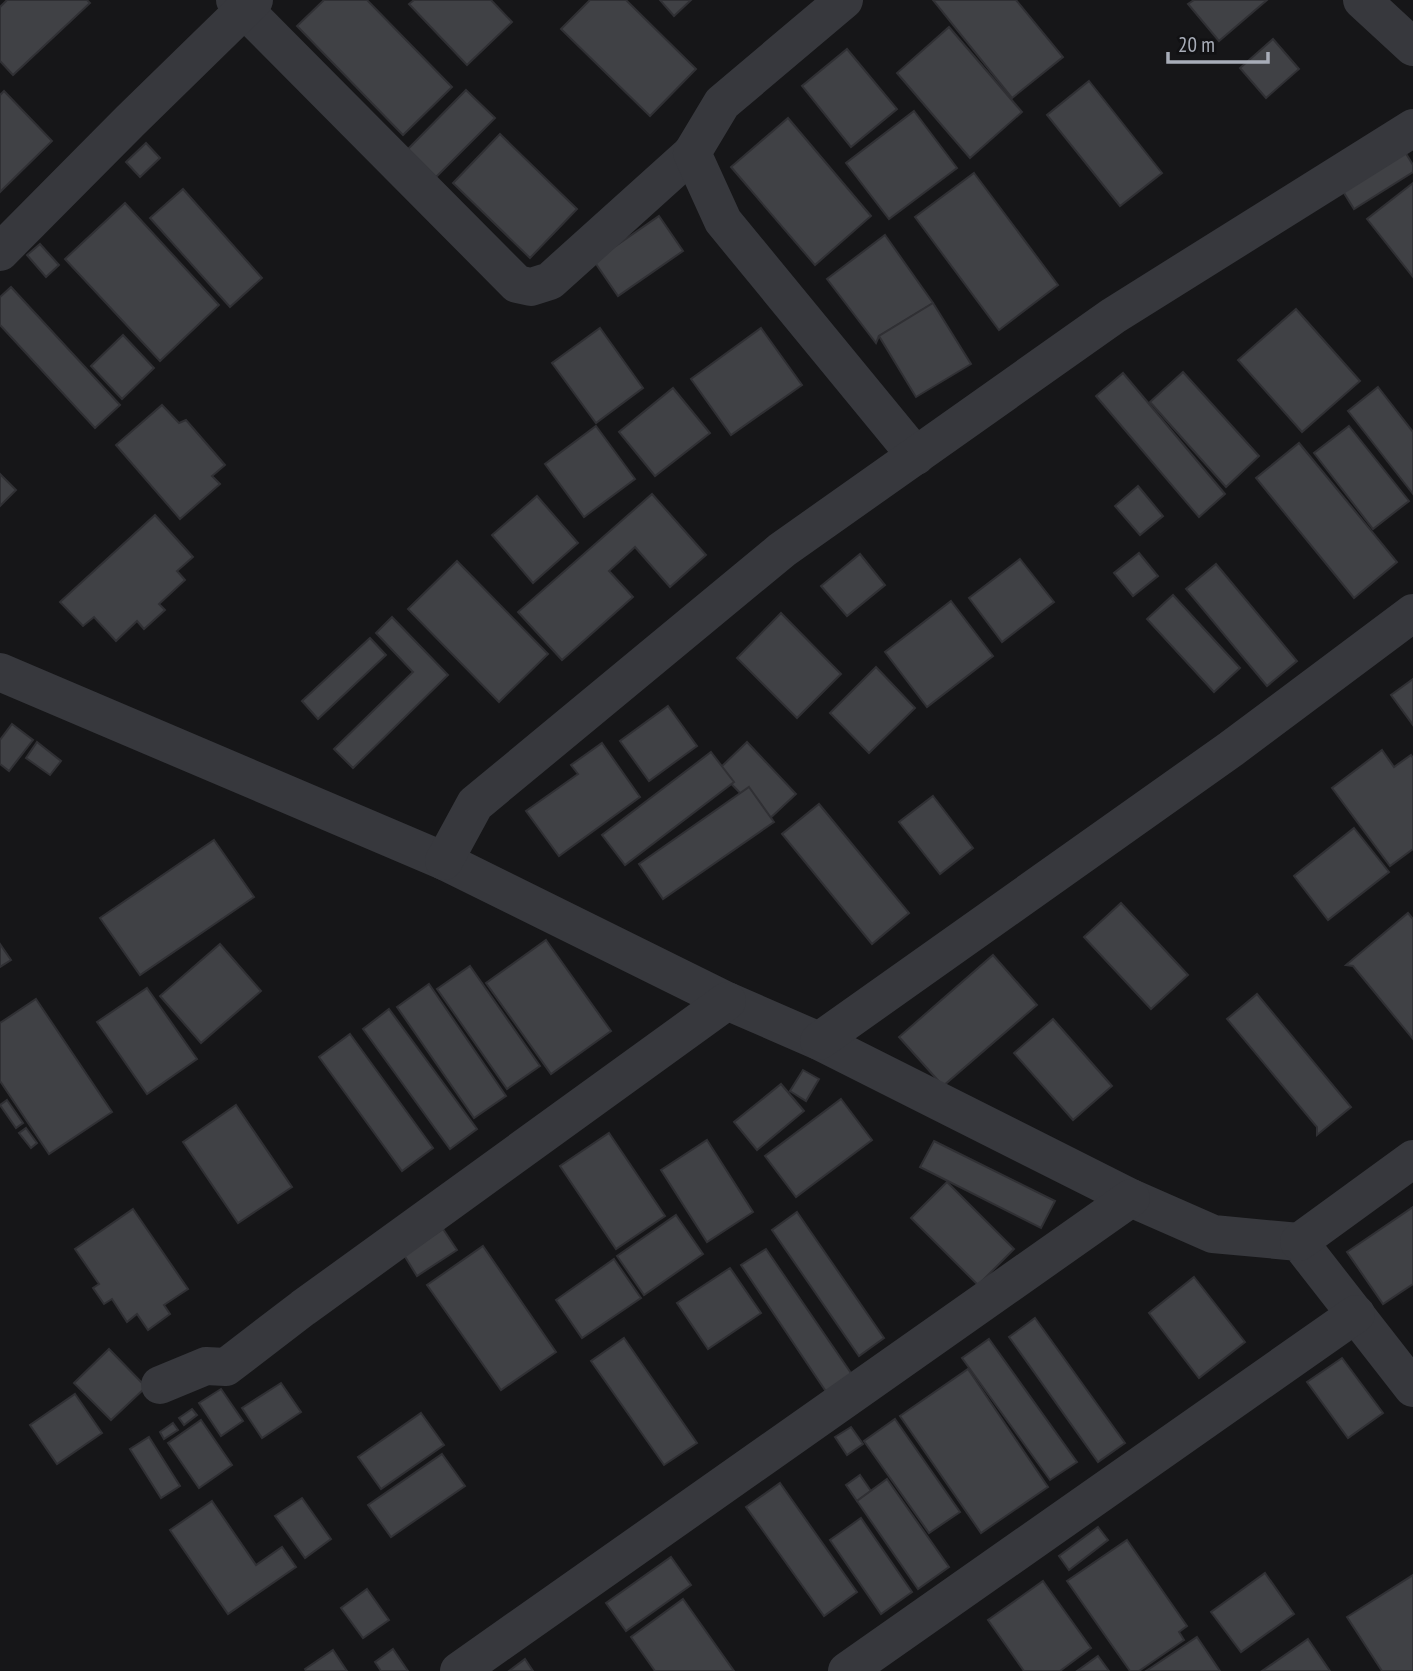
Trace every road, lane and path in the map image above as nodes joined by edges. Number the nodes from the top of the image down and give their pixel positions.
1 (844, 0) edge
2 (1362, 0) edge
3 (245, 3) edge
4 (1413, 47) edge
5 (1413, 128) edge
6 (692, 153) junction
7 (0, 252) edge
8 (916, 456) junction
9 (1413, 613) edge
10 (0, 672) edge
11 (444, 860) junction
12 (726, 1001) junction
13 (819, 1041) junction
14 (1413, 1159) edge
15 (1130, 1198) junction
16 (1299, 1242) junction
17 (1356, 1314) junction
18 (160, 1385) dead end
19 (1413, 1388) edge
20 (460, 1671) edge
21 (847, 1671) edge

1 - 6 street
2 - 4 street
3 - 6 street
3 - 7 street
5 - 8 street
6 - 8 street
8 - 11 street
9 - 13 street
10 - 11 street
11 - 12 street
12 - 13 street
12 - 18 street
13 - 15 street
14 - 16 street
15 - 16 street
15 - 20 street
16 - 17 street
17 - 19 street
17 - 21 street

